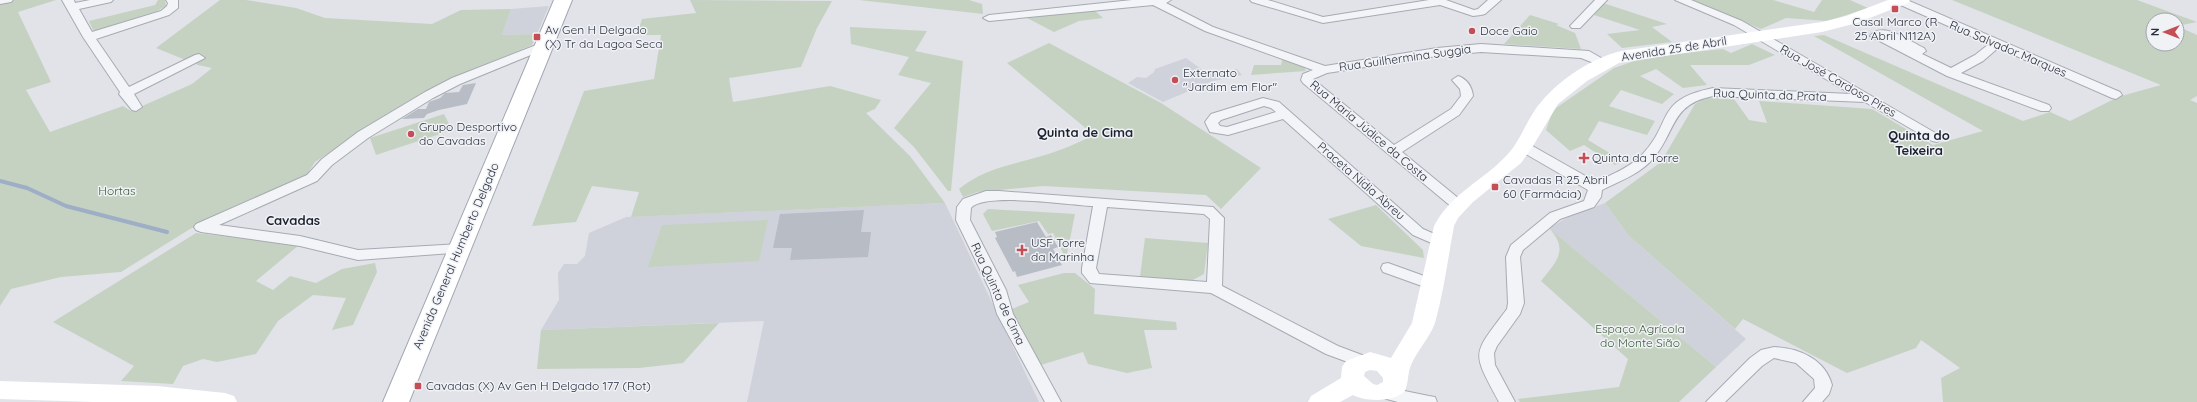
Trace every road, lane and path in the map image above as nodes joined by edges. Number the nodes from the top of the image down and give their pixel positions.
1 (7, 0) edge
2 (107, 0) edge
3 (172, 0) edge
4 (563, 0) edge
5 (1256, 0) edge
6 (1495, 0) edge
7 (1601, 0) edge
8 (1681, 0) edge
9 (0, 1) edge
10 (1160, 1) edge
11 (1437, 1) edge
12 (1901, 1) edge
13 (70, 3) edge
14 (989, 18) dead end
15 (1576, 26) dead end
16 (1760, 36) junction
17 (89, 38) junction
18 (1996, 44) junction
19 (544, 46) junction
20 (1911, 54) dead end
21 (199, 58) dead end
22 (1604, 63) junction
23 (1324, 70) junction
24 (1951, 73) junction
25 (1458, 80) dead end
26 (125, 94) junction
27 (2116, 95) dead end
28 (1867, 98) junction
29 (136, 107) dead end
30 (2045, 108) dead end
31 (1284, 114) junction
32 (1937, 138) dead end
33 (1524, 147) junction
34 (1393, 152) junction
35 (1594, 188) junction
36 (1101, 202) junction
37 (1458, 205) junction
38 (1441, 242) junction
39 (460, 249) junction
40 (1388, 268) dead end
41 (1214, 288) junction
42 (1431, 291) junction
43 (1357, 377) edge
44 (1388, 386) junction
45 (0, 390) edge
46 (225, 402) edge
47 (396, 402) edge
48 (1053, 402) edge
49 (1320, 402) edge
50 (1429, 402) edge
51 (1432, 402) edge
52 (1508, 402) edge
53 (1714, 402) edge
54 (1811, 402) edge

1 - 9 street
2 - 13 street
3 - 17 street
4 - 19 main road, Avenida General Humberto Delgado
5 - 11 street
6 - 11 street
7 - 15 street
8 - 16 street, Rua José Cardoso Pires
10 - 14 street, Rua Maria Júdice da Costa
10 - 23 street, Rua Maria Júdice da Costa
12 - 16 main road, Avenida 25 de Abril
12 - 18 street, Rua Salvador Marques
13 - 17 street
16 - 22 main road, Avenida 25 de Abril
16 - 28 street, Rua José Cardoso Pires
17 - 26 street
18 - 24 street
18 - 27 street, Rua Salvador Marques
19 - 39 main road, Avenida General Humberto Delgado
19 - 39 street
20 - 24 street
21 - 26 street
22 - 23 street, Rua Guilhermina Suggia
22 - 33 main road, Avenida 25 de Abril
23 - 34 street, Rua Maria Júdice da Costa
24 - 30 street
25 - 34 street
26 - 29 street
28 - 32 street, Rua José Cardoso Pires
28 - 35 street, Rua Quinta da Prata
31 - 31 street, Praceta Nídia Abreu
31 - 38 street, Praceta Nídia Abreu
33 - 35 street
33 - 37 main road, Avenida 25 de Abril
34 - 37 street, Rua Maria Júdice da Costa
35 - 52 street
36 - 41 street
36 - 41 street
36 - 48 street, Rua Quinta de Cima
37 - 38 main road, Avenida 25 de Abril
38 - 42 main road, Avenida 25 de Abril
39 - 47 main road, Avenida General Humberto Delgado
40 - 42 street
41 - 43 street
42 - 43 main road, Avenida 25 de Abril
42 - 44 main road, Avenida 25 de Abril
43 - 44 main road, Avenida 25 de Abril
43 - 44 main road
43 - 49 main road, Avenida 25 de Abril
44 - 50 street
44 - 51 street
45 - 46 main road
53 - 54 street

